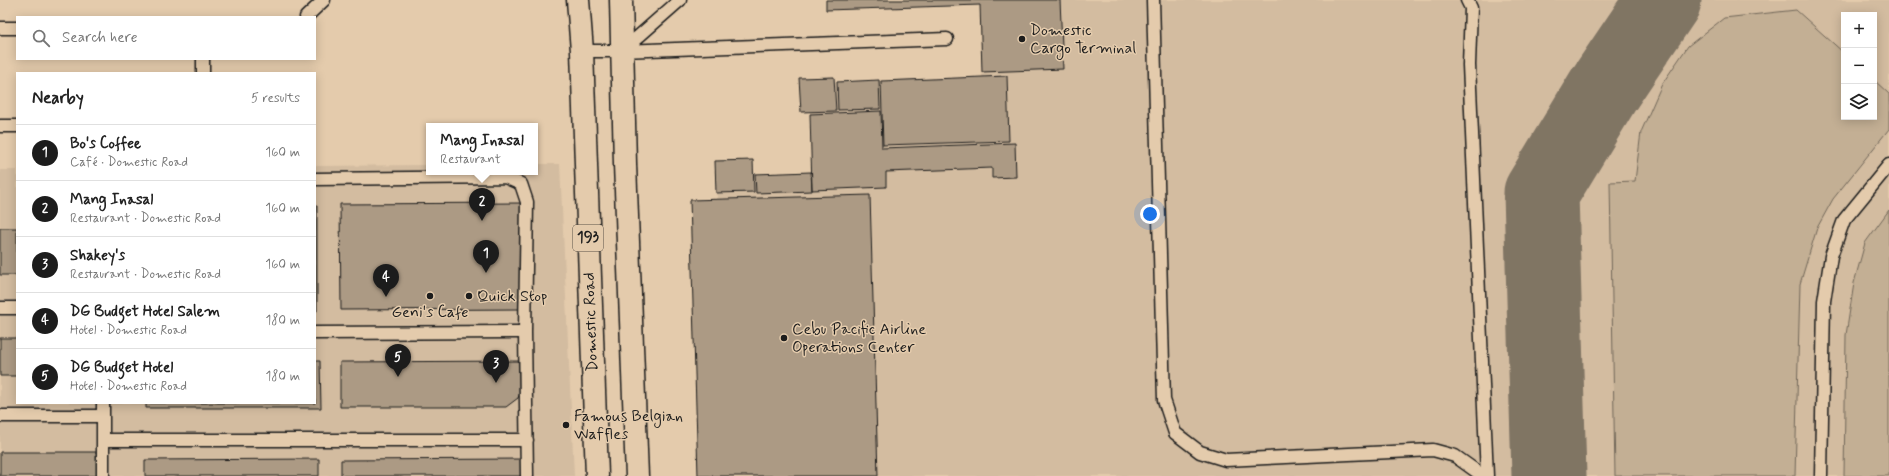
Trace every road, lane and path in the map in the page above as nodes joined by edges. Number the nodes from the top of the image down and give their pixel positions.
1 (324, 0) edge
2 (578, 0) edge
3 (620, 0) edge
4 (680, 0) edge
5 (1153, 0) edge
6 (1467, 0) edge
7 (307, 16) edge
8 (0, 28) edge
9 (16, 28) edge
10 (946, 39) dead end
11 (582, 51) junction
12 (622, 51) junction
13 (203, 60) edge
14 (203, 72) edge
15 (0, 126) edge
16 (16, 126) edge
17 (1889, 165) edge
18 (316, 179) edge
19 (0, 308) edge
20 (16, 308) edge
21 (525, 332) junction
22 (316, 333) edge
23 (103, 404) edge
24 (0, 416) edge
25 (103, 416) junction
26 (103, 440) junction
27 (527, 440) junction
28 (103, 476) edge
29 (527, 476) edge
30 (597, 476) edge
31 (637, 476) edge
32 (1483, 476) edge
33 (1487, 476) edge
34 (1821, 476) edge

1 - 7 lane
2 - 11 main road, Domestic Road / 193
3 - 12 main road, 193
4 - 12 lane
5 - 32 lane
6 - 33 lane
8 - 9 lane
10 - 12 lane
11 - 12 lane
11 - 30 main road, Domestic Road / 193
12 - 31 main road, 193
13 - 14 lane
15 - 16 lane
17 - 34 lane
18 - 21 lane
19 - 20 lane
21 - 22 lane
21 - 27 lane
23 - 25 lane
24 - 25 lane
25 - 26 lane
26 - 27 lane
26 - 28 lane
27 - 29 lane

